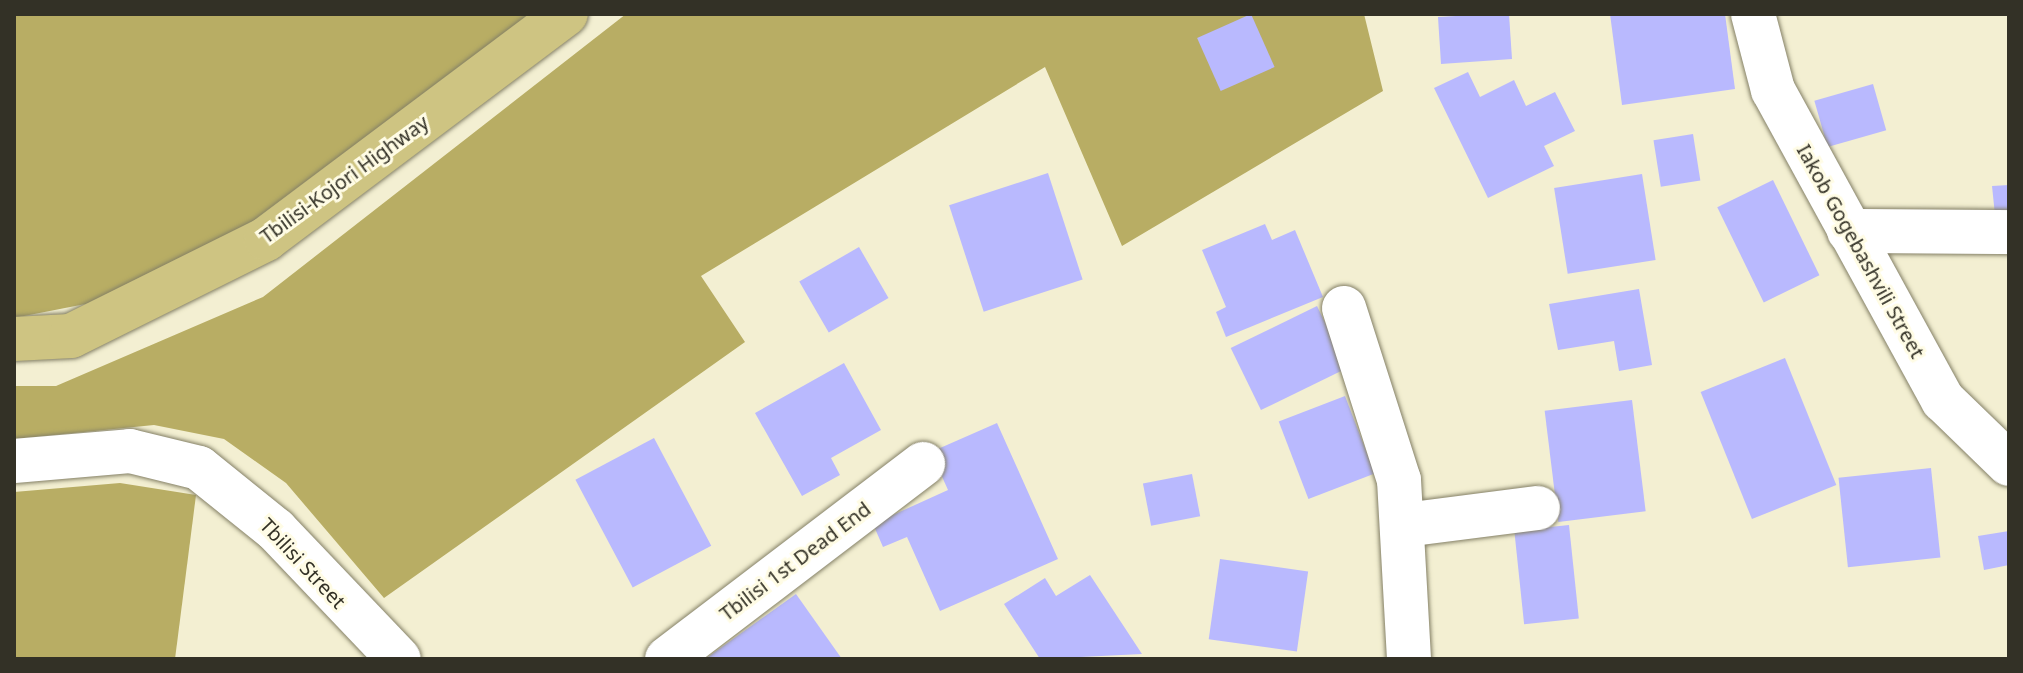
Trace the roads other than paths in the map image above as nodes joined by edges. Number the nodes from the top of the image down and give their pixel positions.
1 (566, 14) edge
2 (1753, 14) edge
3 (1849, 231) junction
4 (2009, 232) edge
5 (1344, 308) dead end
6 (14, 339) edge
7 (14, 461) edge
8 (923, 464) dead end
9 (2009, 464) edge
10 (1538, 508) dead end
11 (1405, 525) junction
12 (399, 659) edge
13 (667, 659) edge
14 (1409, 659) edge

1 - 6 main road, Tbilisi-Kojori Highway
2 - 3 street, Iakob Gogebashvili Street
3 - 4 street
3 - 9 street, Iakob Gogebashvili Street
5 - 11 street
7 - 12 street, Tbilisi Street
8 - 13 street, Tbilisi 1st Dead End
10 - 11 street
11 - 14 street

